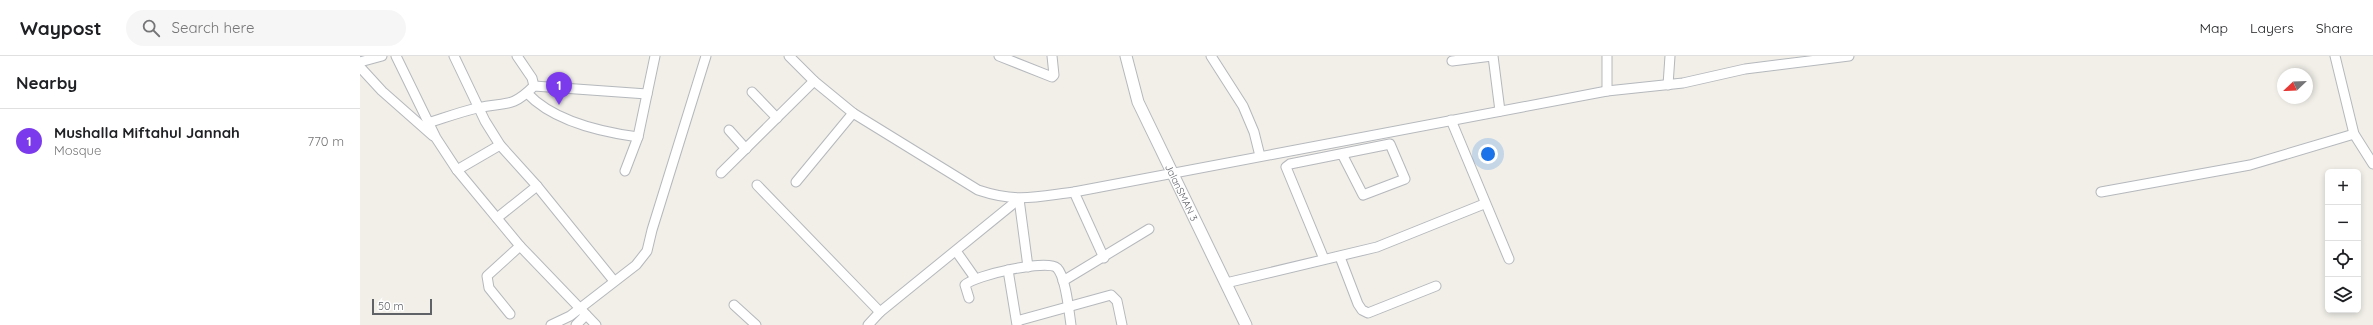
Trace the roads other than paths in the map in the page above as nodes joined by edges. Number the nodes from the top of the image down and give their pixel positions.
1 (382, 56) edge
2 (396, 56) edge
3 (454, 56) edge
4 (517, 56) edge
5 (655, 56) edge
6 (706, 56) edge
7 (789, 56) edge
8 (999, 56) edge
9 (1052, 56) edge
10 (1126, 56) edge
11 (1211, 56) edge
12 (1492, 56) edge
13 (1607, 56) edge
14 (1670, 56) edge
15 (1849, 56) edge
16 (2335, 56) edge
17 (360, 62) edge
18 (1452, 62) dead end
19 (360, 67) edge
20 (814, 81) junction
21 (1668, 85) junction
22 (530, 90) junction
23 (1607, 91) junction
24 (752, 92) dead end
25 (647, 94) junction
26 (478, 107) junction
27 (1500, 111) junction
28 (853, 114) junction
29 (777, 118) junction
30 (1451, 120) junction
31 (428, 123) junction
32 (729, 130) dead end
33 (2354, 134) junction
34 (638, 137) junction
35 (436, 138) junction
36 (500, 144) junction
37 (746, 149) junction
38 (1342, 154) junction
39 (1260, 156) junction
40 (2373, 164) edge
41 (457, 170) junction
42 (625, 171) dead end
43 (721, 173) dead end
44 (1173, 173) junction
45 (796, 182) dead end
46 (757, 185) dead end
47 (537, 186) junction
48 (1074, 192) junction
49 (2101, 192) dead end
50 (1019, 199) junction
51 (1484, 204) junction
52 (497, 218) junction
53 (1149, 229) dead end
54 (520, 246) junction
55 (956, 251) junction
56 (1340, 257) junction
57 (1104, 258) junction
58 (1324, 259) junction
59 (1509, 259) dead end
60 (1028, 267) junction
61 (1008, 270) junction
62 (975, 278) junction
63 (614, 281) junction
64 (1063, 281) junction
65 (1226, 283) junction
66 (1436, 286) dead end
67 (969, 298) dead end
68 (734, 306) dead end
69 (1068, 307) junction
70 (583, 312) junction
71 (880, 312) junction
72 (510, 314) dead end
73 (1017, 323) edge
74 (551, 325) edge
75 (576, 325) edge
76 (596, 325) edge
77 (756, 325) edge
78 (868, 325) edge
79 (1071, 325) edge
80 (1122, 325) edge
81 (1246, 325) edge

1 - 17 street
2 - 31 street
3 - 26 street
4 - 22 street
5 - 25 street
6 - 63 street
7 - 20 street
8 - 9 street
10 - 44 street, JalanSMAN 3
11 - 39 street
12 - 18 street
12 - 27 street
13 - 23 street
14 - 21 street
15 - 21 street
16 - 33 street
19 - 35 street
20 - 28 street
20 - 29 street
21 - 23 street
22 - 25 street
22 - 26 street
22 - 34 street
23 - 27 street
24 - 29 street
25 - 34 street
26 - 31 street
26 - 36 street
27 - 30 street
28 - 45 street
28 - 50 street
29 - 37 street
30 - 39 street
30 - 51 street
31 - 35 street
32 - 37 street
33 - 40 street
33 - 49 street
34 - 42 street
35 - 41 street
36 - 41 street
36 - 47 street
37 - 43 street
38 - 38 street
38 - 58 street
39 - 44 street
41 - 52 street
44 - 48 street
44 - 65 street, JalanSMAN 3
46 - 71 street
47 - 52 street
47 - 63 street
48 - 50 street
48 - 57 street
50 - 55 street
50 - 60 street
51 - 56 street
51 - 59 street
52 - 54 street
53 - 57 street
54 - 70 street
54 - 72 street
55 - 62 street
55 - 71 street
56 - 58 street
56 - 66 street
57 - 64 street
58 - 65 street
60 - 61 street
60 - 64 street
61 - 62 street
61 - 73 street
62 - 67 street
63 - 70 street
64 - 69 street
65 - 81 street, JalanSMAN 3
68 - 77 street
69 - 73 street
69 - 79 street
69 - 80 street
70 - 74 street
70 - 75 street
70 - 76 street
71 - 78 street

